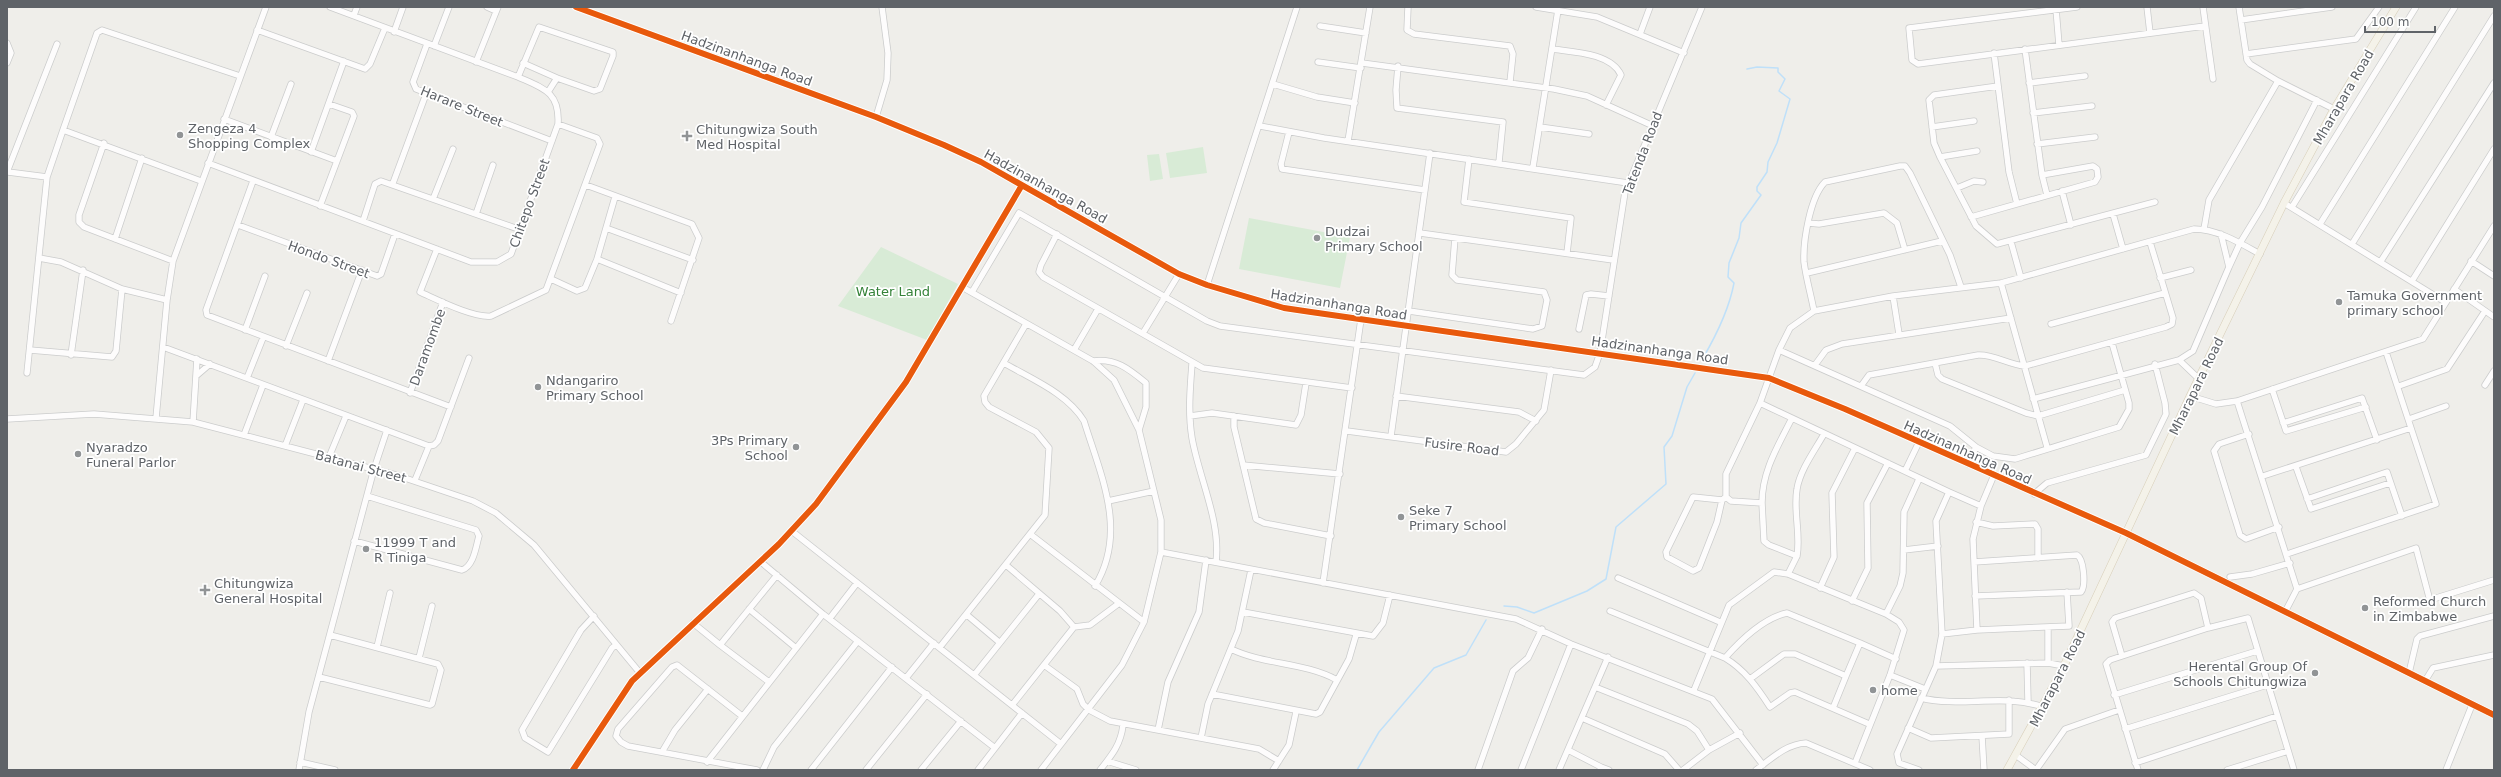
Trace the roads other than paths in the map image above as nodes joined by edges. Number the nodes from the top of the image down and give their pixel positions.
1 (266, 7) edge
2 (330, 7) edge
3 (357, 7) edge
4 (403, 7) edge
5 (449, 7) edge
6 (487, 7) edge
7 (576, 7) edge
8 (882, 7) edge
9 (1297, 7) edge
10 (1370, 7) edge
11 (1408, 7) edge
12 (1536, 7) edge
13 (1650, 7) edge
14 (1702, 7) edge
15 (2077, 7) edge
16 (2147, 7) edge
17 (2203, 7) edge
18 (2239, 7) edge
19 (2332, 7) edge
20 (2379, 7) edge
21 (2396, 7) edge
22 (2416, 7) edge
23 (2455, 7) edge
24 (497, 9) edge
25 (1558, 10) junction
26 (2056, 10) junction
27 (354, 16) junction
28 (2494, 16) edge
29 (2241, 20) junction
30 (1320, 26) dead end
31 (2205, 26) junction
32 (385, 28) junction
33 (257, 30) junction
34 (394, 32) junction
35 (1366, 33) junction
36 (2150, 33) junction
37 (1640, 34) junction
38 (7, 43) edge
39 (57, 44) dead end
40 (427, 44) junction
41 (2059, 45) junction
42 (434, 46) junction
43 (1552, 49) junction
44 (2025, 49) junction
45 (1684, 53) junction
46 (1994, 54) junction
47 (2246, 54) junction
48 (344, 61) junction
49 (476, 62) junction
50 (1318, 62) dead end
51 (7, 63) edge
52 (524, 63) junction
53 (1362, 65) junction
54 (1398, 66) junction
55 (240, 76) junction
56 (2085, 76) dead end
57 (518, 78) junction
58 (557, 78) junction
59 (2213, 79) dead end
60 (2278, 81) junction
61 (1510, 82) junction
62 (2029, 83) junction
63 (2494, 83) edge
64 (291, 84) dead end
65 (1273, 84) junction
66 (1998, 86) junction
67 (1545, 88) junction
68 (548, 92) junction
69 (426, 94) junction
70 (2317, 100) junction
71 (1355, 103) junction
72 (329, 104) junction
73 (1606, 105) junction
74 (2092, 106) dead end
75 (2334, 109) junction
76 (2033, 113) junction
77 (876, 117) junction
78 (224, 119) junction
79 (1974, 121) dead end
80 (558, 124) junction
81 (1652, 125) junction
82 (1260, 126) junction
83 (1540, 127) junction
84 (1932, 127) junction
85 (63, 130) junction
86 (1289, 132) junction
87 (1589, 134) dead end
88 (271, 137) junction
89 (2095, 137) dead end
90 (552, 141) junction
91 (1348, 141) junction
92 (104, 143) junction
93 (2037, 144) junction
94 (453, 149) dead end
95 (2494, 149) edge
96 (1977, 151) dead end
97 (311, 152) junction
98 (1430, 153) junction
99 (1940, 157) junction
100 (142, 158) junction
101 (1469, 159) junction
102 (337, 161) junction
103 (1498, 162) junction
104 (208, 163) junction
105 (493, 165) dead end
106 (1533, 168) junction
107 (8, 172) edge
108 (2042, 175) junction
109 (47, 177) junction
110 (201, 181) junction
111 (253, 181) junction
112 (1983, 182) dead end
113 (393, 183) junction
114 (1628, 183) junction
115 (586, 185) junction
116 (1022, 185) junction
117 (1957, 188) junction
118 (1425, 190) junction
119 (2062, 191) junction
120 (2047, 195) junction
121 (616, 197) junction
122 (433, 199) junction
123 (2155, 202) dead end
124 (2284, 203) junction
125 (2017, 204) junction
126 (320, 206) junction
127 (2292, 207) junction
128 (476, 214) junction
129 (2113, 214) junction
130 (1971, 217) junction
131 (362, 221) junction
132 (1808, 223) junction
133 (2320, 224) junction
134 (238, 225) junction
135 (2071, 226) junction
136 (2494, 226) edge
137 (606, 228) junction
138 (2204, 229) junction
139 (521, 230) junction
140 (1420, 233) junction
141 (395, 234) junction
142 (1057, 234) junction
143 (2220, 234) junction
144 (2492, 234) edge
145 (1455, 238) junction
146 (115, 239) junction
147 (1942, 241) junction
148 (2011, 242) junction
149 (2150, 242) junction
150 (2240, 243) junction
151 (2352, 244) junction
152 (437, 249) junction
153 (2123, 249) junction
154 (1905, 250) junction
155 (1568, 253) junction
156 (2260, 254) junction
157 (39, 258) junction
158 (597, 259) junction
159 (693, 260) junction
160 (1613, 260) junction
161 (173, 261) junction
162 (2381, 261) junction
163 (2471, 261) junction
164 (2229, 267) junction
165 (83, 270) junction
166 (362, 270) junction
167 (2191, 270) dead end
168 (1806, 273) junction
169 (1179, 274) junction
170 (265, 276) dead end
171 (2494, 276) edge
172 (2021, 278) junction
173 (2160, 278) junction
174 (551, 279) junction
175 (2412, 281) junction
176 (2002, 283) junction
177 (1207, 286) junction
178 (962, 287) junction
179 (1961, 288) junction
180 (122, 289) junction
181 (2454, 289) junction
182 (972, 292) junction
183 (307, 293) dead end
184 (681, 293) junction
185 (2165, 293) junction
186 (1608, 296) junction
187 (1892, 296) junction
188 (1166, 297) junction
189 (167, 300) junction
190 (443, 302) junction
191 (2445, 302) junction
192 (1098, 309) junction
193 (1409, 311) junction
194 (1814, 311) junction
195 (2485, 311) junction
196 (2494, 317) edge
197 (2011, 318) junction
198 (1361, 319) junction
199 (672, 321) dead end
200 (1026, 324) junction
201 (2051, 324) dead end
202 (1407, 326) junction
203 (1579, 329) dead end
204 (245, 330) junction
205 (1143, 333) junction
206 (1899, 334) junction
207 (263, 338) junction
208 (2112, 343) junction
209 (1357, 344) junction
210 (286, 346) junction
211 (163, 347) junction
212 (30, 350) junction
213 (1074, 350) junction
214 (1779, 350) junction
215 (1403, 351) junction
216 (2386, 352) junction
217 (1600, 353) junction
218 (71, 355) junction
219 (469, 358) dead end
220 (197, 359) junction
221 (2179, 360) junction
222 (328, 361) junction
223 (1093, 361) junction
224 (1004, 363) junction
225 (1935, 363) junction
226 (210, 364) junction
227 (1192, 364) junction
228 (2155, 364) junction
229 (1815, 365) junction
230 (2025, 366) junction
231 (1551, 370) junction
232 (2494, 371) edge
233 (27, 373) dead end
234 (2121, 373) junction
235 (196, 376) junction
236 (248, 378) junction
237 (1769, 378) junction
238 (2199, 379) junction
239 (1306, 383) junction
240 (263, 385) junction
241 (2485, 385) dead end
242 (1861, 386) junction
243 (2398, 386) junction
244 (1352, 388) junction
245 (2272, 389) junction
246 (2125, 390) junction
247 (410, 393) junction
248 (1396, 396) junction
249 (2190, 396) junction
250 (2033, 399) junction
251 (303, 400) junction
252 (2237, 401) junction
253 (1760, 404) junction
254 (2446, 406) dead end
255 (451, 407) junction
256 (2366, 407) junction
257 (346, 416) junction
258 (1190, 416) junction
259 (1234, 416) junction
260 (2038, 416) junction
261 (156, 418) junction
262 (1792, 418) junction
263 (7, 419) edge
264 (2409, 419) junction
265 (1536, 421) junction
266 (193, 422) junction
267 (2283, 423) junction
268 (2412, 428) junction
269 (386, 430) junction
270 (1139, 430) junction
271 (1347, 431) junction
272 (1824, 434) junction
273 (2249, 434) junction
274 (244, 435) junction
275 (1391, 436) junction
276 (2377, 440) junction
277 (1919, 442) junction
278 (285, 446) junction
279 (428, 446) junction
280 (1976, 447) junction
281 (2047, 447) junction
282 (1855, 448) junction
283 (329, 457) junction
284 (1888, 463) junction
285 (1968, 464) junction
286 (1243, 465) junction
287 (2296, 466) junction
288 (374, 469) junction
289 (1905, 471) junction
290 (1340, 474) junction
291 (1994, 475) junction
292 (2263, 476) junction
293 (1919, 479) junction
294 (415, 480) junction
295 (2390, 483) junction
296 (1154, 491) junction
297 (1949, 492) junction
298 (2034, 494) junction
299 (367, 496) junction
300 (1724, 499) junction
301 (2307, 499) junction
302 (1108, 501) junction
303 (1762, 503) junction
304 (1981, 506) junction
305 (2402, 516) junction
306 (1976, 522) junction
307 (2279, 527) junction
308 (793, 532) junction
309 (2126, 533) junction
310 (1030, 534) junction
311 (1331, 536) junction
312 (354, 541) junction
313 (1938, 546) junction
314 (1904, 550) junction
315 (1161, 552) junction
316 (2287, 554) junction
317 (1797, 556) junction
318 (2038, 558) junction
319 (1206, 560) junction
320 (761, 562) junction
321 (1216, 562) junction
322 (1974, 562) junction
323 (2290, 563) junction
324 (1006, 566) junction
325 (1251, 570) junction
326 (1788, 574) junction
327 (777, 575) junction
328 (2230, 577) dead end
329 (1618, 578) dead end
330 (2494, 580) edge
331 (857, 583) junction
332 (1323, 583) junction
333 (1095, 586) junction
334 (1820, 588) junction
335 (2297, 589) junction
336 (2067, 592) junction
337 (390, 593) dead end
338 (1040, 594) junction
339 (1390, 595) junction
340 (1975, 596) junction
341 (1852, 601) junction
342 (1118, 604) junction
343 (432, 606) dead end
344 (749, 609) junction
345 (1610, 611) dead end
346 (1243, 612) junction
347 (2285, 612) junction
348 (823, 614) junction
349 (1886, 614) junction
350 (967, 615) junction
351 (594, 616) junction
352 (2494, 616) edge
353 (830, 618) junction
354 (1144, 622) junction
355 (1720, 622) junction
356 (693, 623) junction
357 (1074, 627) junction
358 (2208, 628) junction
359 (1542, 629) junction
360 (2048, 629) junction
361 (1977, 630) junction
362 (1356, 634) junction
363 (1942, 634) junction
364 (330, 635) junction
365 (858, 641) junction
366 (934, 642) junction
367 (999, 642) junction
368 (1860, 643) junction
369 (1571, 644) junction
370 (616, 645) junction
371 (720, 646) junction
372 (377, 647) junction
373 (940, 647) junction
374 (796, 648) junction
375 (1231, 649) junction
376 (2257, 651) junction
377 (1709, 652) junction
378 (2494, 655) edge
379 (2122, 656) junction
380 (419, 658) junction
381 (1608, 658) junction
382 (1725, 658) junction
383 (1896, 659) junction
384 (2027, 663) junction
385 (2048, 663) junction
386 (1044, 665) junction
387 (1936, 666) junction
388 (2064, 666) junction
389 (892, 667) junction
390 (640, 673) junction
391 (2409, 673) junction
392 (974, 674) junction
393 (1890, 675) junction
394 (1846, 676) junction
395 (319, 677) junction
396 (906, 678) junction
397 (1750, 679) junction
398 (1337, 680) junction
399 (2425, 681) junction
400 (769, 682) junction
401 (2267, 685) junction
402 (1595, 687) junction
403 (708, 689) junction
404 (1924, 689) junction
405 (1694, 690) junction
406 (927, 694) junction
407 (1212, 694) junction
408 (2114, 695) junction
409 (1921, 698) junction
410 (2009, 700) junction
411 (2028, 701) junction
412 (1013, 704) junction
413 (2472, 705) junction
414 (2043, 707) junction
415 (1833, 708) junction
416 (1089, 710) junction
417 (2119, 710) junction
418 (1296, 712) junction
419 (1022, 713) junction
420 (2494, 715) edge
421 (742, 716) junction
422 (2277, 716) junction
423 (1582, 718) junction
424 (961, 721) junction
425 (1869, 724) junction
426 (1123, 725) junction
427 (1908, 728) junction
428 (2125, 729) junction
429 (1158, 730) junction
430 (1740, 733) junction
431 (1982, 736) junction
432 (1201, 738) junction
433 (1061, 744) junction
434 (995, 748) junction
435 (1568, 750) junction
436 (1709, 750) junction
437 (2288, 751) junction
438 (662, 752) junction
439 (2017, 756) junction
440 (1107, 761) junction
441 (1279, 761) junction
442 (300, 762) junction
443 (707, 762) junction
444 (1855, 763) junction
445 (2135, 763) junction
446 (1763, 765) junction
447 (1600, 769) edge
448 (299, 770) edge
449 (335, 770) edge
450 (573, 770) edge
451 (758, 770) edge
452 (763, 770) edge
453 (811, 770) edge
454 (866, 770) edge
455 (922, 770) edge
456 (978, 770) edge
457 (1041, 770) edge
458 (1100, 770) edge
459 (1136, 770) edge
460 (1273, 770) edge
461 (1478, 770) edge
462 (1521, 770) edge
463 (1559, 770) edge
464 (1609, 770) edge
465 (1679, 770) edge
466 (1683, 770) edge
467 (1756, 770) edge
468 (1870, 770) edge
469 (1919, 770) edge
470 (1984, 770) edge
471 (2007, 770) edge
472 (2036, 770) edge
473 (2138, 770) edge
474 (2227, 770) edge
475 (2294, 770) edge
476 (2446, 770) edge

1 - 33 street
2 - 27 street
3 - 27 street
4 - 34 street
5 - 42 street
6 - 24 street
7 - 77 street, Hadzinanhanga Road
8 - 77 street
9 - 65 street
10 - 35 street
11 - 61 street
12 - 25 street
13 - 37 street
14 - 45 street, Tatenda Road
15 - 26 street
16 - 36 street
17 - 31 street
18 - 29 street
19 - 29 street
20 - 47 street
21 - 75 main road, Mharapara Road
22 - 127 street
23 - 133 street
24 - 49 street
25 - 37 street
25 - 43 street
26 - 41 street
26 - 46 street
27 - 32 street
28 - 151 street
29 - 47 street
30 - 35 street
31 - 36 street
31 - 59 street
32 - 34 street
32 - 48 street
33 - 48 street
33 - 55 street
34 - 40 street
35 - 53 street
36 - 41 street
37 - 45 street
38 - 51 street
39 - 107 street
40 - 42 street
40 - 69 street, Harare Street
41 - 44 street
42 - 49 street
43 - 67 street
43 - 73 street
44 - 46 street
44 - 62 street
45 - 81 street, Tatenda Road
46 - 66 street
47 - 60 street
48 - 72 street
49 - 57 street
50 - 53 street
52 - 57 street
52 - 58 street
52 - 58 street
53 - 54 street
53 - 71 street
54 - 61 street
54 - 103 street
55 - 78 street
55 - 85 street
56 - 62 street
57 - 68 street
58 - 68 street
60 - 70 street
60 - 138 street
61 - 67 street
62 - 76 street
63 - 162 street
64 - 88 street
65 - 71 street
65 - 82 street
66 - 84 street
66 - 125 street
67 - 73 street
67 - 83 street
68 - 80 street, Chitepo Street
69 - 90 street, Harare Street
69 - 113 street
70 - 75 street
70 - 150 street
71 - 91 street
72 - 97 street
72 - 102 street
73 - 81 street
74 - 76 street
75 - 124 main road, Mharapara Road
76 - 93 street
77 - 116 street, Hadzinanhanga Road
78 - 88 street
78 - 104 street
79 - 84 street
80 - 90 street, Chitepo Street
80 - 115 street
81 - 114 street, Tatenda Road
82 - 86 street
82 - 177 street
83 - 87 street
83 - 106 street
84 - 99 street
85 - 92 street
85 - 109 street
86 - 91 street
86 - 118 street
88 - 97 street
89 - 93 street
90 - 139 street, Chitepo Street
91 - 98 street
92 - 100 street
92 - 146 street
93 - 108 street
94 - 122 street
95 - 175 street
96 - 99 street
97 - 102 street
98 - 101 street
98 - 118 street
99 - 117 street
100 - 110 street
100 - 146 street
101 - 103 street
101 - 155 street
102 - 126 street
103 - 106 street
104 - 110 street
104 - 111 street, Chitepo Street
105 - 128 street
106 - 114 street
107 - 109 street
108 - 119 street
108 - 120 street
109 - 157 street
110 - 161 street
111 - 126 street, Chitepo Street
111 - 134 street
112 - 117 street
113 - 122 street
113 - 131 street
114 - 160 street, Tatenda Road
115 - 121 street
115 - 174 street
116 - 169 street, Hadzinanhanga Road
116 - 178 street
117 - 130 street
118 - 140 street
119 - 120 street
119 - 135 street
120 - 125 street
121 - 137 street
121 - 159 street
122 - 128 street
123 - 129 street
124 - 127 street
124 - 156 main road, Mharapara Road
125 - 130 street
126 - 131 street, Chitepo Street
127 - 133 street
128 - 139 street
129 - 135 street
129 - 153 street
130 - 148 street
131 - 141 street, Chitepo Street
132 - 147 street
132 - 154 street
132 - 168 street
133 - 151 street
134 - 166 street, Hondo Street
134 - 204 street
135 - 148 street
136 - 144 street
137 - 158 street
137 - 159 street
138 - 143 street
138 - 149 street
139 - 152 street, Chitepo Street
140 - 145 street
140 - 193 street
141 - 152 street, Chitepo Street
141 - 166 street, Hondo Street
142 - 182 street, Tatenda Road
142 - 188 street, Tatenda Road
142 - 192 street
143 - 150 street
143 - 164 street
144 - 163 street
145 - 155 street
145 - 193 street
146 - 161 street
147 - 154 street
147 - 179 street
148 - 172 street
149 - 153 street
149 - 173 street
150 - 156 street
150 - 164 street
151 - 162 street
152 - 190 street
153 - 172 street
154 - 168 street
155 - 160 street
156 - 238 main road, Mharapara Road
157 - 165 street
157 - 212 street
158 - 174 street
158 - 184 street
159 - 184 street
160 - 186 street, Tatenda Road
161 - 189 street
162 - 175 street
163 - 171 street
163 - 181 street
164 - 221 street
165 - 180 street
165 - 218 street
166 - 222 street
167 - 173 street
168 - 194 street
169 - 177 street, Hadzinanhanga Road
169 - 188 street
170 - 204 street
172 - 176 street
173 - 185 street
174 - 190 street
175 - 191 street
176 - 179 street
176 - 197 street
177 - 198 street, Hadzinanhanga Road
178 - 182 street
178 - 308 street
179 - 187 street
180 - 189 street
180 - 218 street
181 - 191 street
181 - 195 street
182 - 200 street
183 - 210 street
184 - 199 street
185 - 201 street
185 - 208 street
186 - 203 street
186 - 217 street, Tatenda Road
187 - 194 street
187 - 206 street
188 - 205 street
188 - 209 street, Tatenda Road
189 - 211 street
190 - 247 street, Daramombe
191 - 216 street
192 - 205 street
192 - 213 street
193 - 202 street
194 - 214 street
195 - 196 street
195 - 243 street
197 - 206 street
197 - 230 street
198 - 202 street, Hadzinanhanga Road
198 - 209 street
200 - 213 street
200 - 224 street
202 - 215 street
202 - 217 street, Hadzinanhanga Road
204 - 207 street
205 - 227 street
206 - 229 street
207 - 210 street
207 - 236 street
208 - 230 street
208 - 234 street
209 - 215 street, Tatenda Road
209 - 244 street
210 - 222 street
211 - 220 street
211 - 261 street
212 - 218 street
212 - 233 street
213 - 223 street
214 - 229 street
214 - 237 street
215 - 231 street, Tatenda Road
215 - 248 street
216 - 243 street
216 - 245 street
217 - 231 street, Tatenda Road
217 - 237 street, Hadzinanhanga Road
219 - 255 street
220 - 226 street
220 - 235 street
221 - 228 street
221 - 238 street
222 - 247 street
223 - 270 street
223 - 270 street
224 - 302 street
224 - 310 street
225 - 230 street
225 - 242 street
225 - 260 street
226 - 235 street
226 - 236 street
227 - 239 street
227 - 258 street
228 - 234 street
228 - 298 street
229 - 242 street
230 - 250 street
231 - 265 street, Fusire Road
232 - 241 street
234 - 246 street
234 - 250 street
235 - 266 street
236 - 240 street
237 - 253 street
237 - 277 street, Hadzinanhanga Road
238 - 249 main road, Mharapara Road
239 - 244 street
239 - 259 street
240 - 251 street
240 - 274 street
242 - 280 street
243 - 264 street
244 - 271 street
245 - 252 street
245 - 267 street
246 - 260 street
246 - 281 street
247 - 255 street
248 - 265 street
248 - 275 street
249 - 252 street
249 - 309 main road, Mharapara Road
250 - 260 street
251 - 257 street
251 - 278 street
252 - 273 street
253 - 262 street
253 - 300 street
254 - 264 street
255 - 279 street
256 - 267 street
256 - 267 street
256 - 276 street
257 - 269 street
257 - 283 street
258 - 259 street
258 - 321 street
259 - 286 street
260 - 281 street
261 - 263 street, Batanai Street
261 - 266 street, Batanai Street
262 - 272 street
262 - 303 street
264 - 268 street
265 - 275 street, Fusire Road
266 - 274 street, Batanai Street
268 - 276 street
268 - 305 street
269 - 279 street
269 - 288 street
270 - 296 street
271 - 275 street, Fusire Road
271 - 290 street
272 - 282 street
272 - 317 street
273 - 292 street
273 - 307 street
274 - 278 street, Batanai Street
276 - 287 street
277 - 285 street, Hadzinanhanga Road
277 - 289 street
278 - 283 street, Batanai Street
279 - 294 street
280 - 281 street
280 - 285 street
282 - 284 street
282 - 334 street
283 - 288 street, Batanai Street
284 - 289 street
284 - 341 street
285 - 291 street, Hadzinanhanga Road
286 - 290 street
286 - 311 street
287 - 292 street
287 - 301 street
288 - 294 street, Batanai Street
288 - 299 street
289 - 293 street
290 - 311 street
291 - 298 street, Hadzinanhanga Road
291 - 304 street
292 - 307 street
293 - 297 street
293 - 314 street
294 - 351 street, Batanai Street
295 - 301 street
295 - 301 street
295 - 305 street
296 - 302 street
296 - 315 street
297 - 304 street
297 - 313 street
298 - 309 street, Hadzinanhanga Road
299 - 312 street
299 - 312 street
300 - 300 street
300 - 303 street
302 - 333 street
303 - 317 street
304 - 306 street
305 - 316 street
306 - 318 street
306 - 322 street
307 - 316 street
308 - 320 street
308 - 331 street
309 - 347 street, Hadzinanhanga Road
309 - 388 main road, Mharapara Road
310 - 324 street
310 - 333 street
311 - 332 street
312 - 364 street
313 - 314 street
313 - 363 street
314 - 349 street
315 - 319 street
315 - 354 street
316 - 323 street
317 - 326 street
318 - 322 street
318 - 336 street
319 - 321 street
319 - 429 street
320 - 327 street
320 - 356 street
321 - 325 street
322 - 340 street
323 - 328 street
323 - 335 street
324 - 338 street
324 - 350 street
325 - 332 street
325 - 346 street
326 - 334 street
326 - 355 street
327 - 344 street
327 - 348 street
329 - 355 street
330 - 335 street
331 - 353 street
331 - 366 street
332 - 339 street
333 - 342 street
334 - 341 street
335 - 347 street
336 - 340 street
336 - 360 street
337 - 372 street
338 - 357 street
338 - 367 street
339 - 359 street
339 - 362 street
340 - 361 street
341 - 349 street
342 - 354 street
342 - 357 street
343 - 380 street
344 - 371 street
344 - 374 street
345 - 377 street
346 - 362 street
346 - 375 street
347 - 391 street, Hadzinanhanga Road
348 - 353 street
348 - 374 street
349 - 383 street
350 - 367 street
350 - 373 street
351 - 370 street, Batanai Street
351 - 370 street
352 - 391 street
353 - 365 street
354 - 416 street
355 - 377 street
356 - 371 street
356 - 390 street
357 - 386 street
358 - 376 street
358 - 379 street
358 - 379 street
359 - 369 street
359 - 461 street
360 - 361 street
360 - 385 street
361 - 363 street
362 - 398 street
363 - 387 street
364 - 372 street
364 - 395 street
365 - 389 street
365 - 452 street
366 - 373 street
366 - 396 street
367 - 392 street
368 - 382 street
368 - 383 street
368 - 394 street
369 - 381 street
369 - 462 street
370 - 390 street, Batanai Street
371 - 400 street
372 - 380 street
373 - 392 street
374 - 400 street
375 - 398 street
375 - 407 street
376 - 401 street
376 - 408 street
377 - 382 street
377 - 405 street
378 - 399 street
379 - 408 street
380 - 395 street
381 - 402 street
381 - 405 street
382 - 397 street
383 - 393 street
384 - 385 street
384 - 387 street
384 - 411 street
385 - 388 street
386 - 412 street
386 - 416 street
387 - 404 street
388 - 414 main road, Mharapara Road
389 - 396 street
389 - 453 street
390 - 450 street
391 - 399 street, Hadzinanhanga Road
392 - 412 street
393 - 404 street
393 - 425 street
394 - 397 street
394 - 415 street
395 - 442 street
396 - 406 street
397 - 415 street
398 - 418 street
399 - 413 street, Hadzinanhanga Road
400 - 421 street
401 - 422 street
401 - 428 street
402 - 423 street
402 - 436 street
403 - 421 street
403 - 438 street
403 - 438 street
404 - 409 street
405 - 430 street
406 - 424 street
406 - 454 street
407 - 418 street
407 - 432 street
408 - 417 street
409 - 410 street
409 - 427 street
410 - 411 street
410 - 431 street
411 - 414 street
412 - 419 street
413 - 420 street, Hadzinanhanga Road
413 - 476 street
414 - 439 main road, Mharapara Road
415 - 425 street
416 - 426 street
416 - 433 street
417 - 428 street
417 - 472 street
418 - 441 street
419 - 433 street
419 - 434 street
421 - 443 street
422 - 437 street
422 - 445 street
423 - 435 street
423 - 465 street
424 - 434 street
424 - 455 street
425 - 444 street
426 - 429 street
426 - 440 street
427 - 431 street
427 - 469 street
428 - 445 street
429 - 432 street
430 - 436 street
430 - 446 street
431 - 470 street
432 - 441 street
433 - 457 street
434 - 456 street
435 - 447 street
435 - 463 street
436 - 466 street
437 - 474 street
437 - 475 street
438 - 443 street
439 - 471 main road, Mharapara Road
439 - 472 street
440 - 458 street
440 - 459 street
441 - 460 street
442 - 448 street
442 - 449 street
443 - 451 street
444 - 446 street
444 - 468 street
445 - 473 street
446 - 467 street
447 - 464 street

